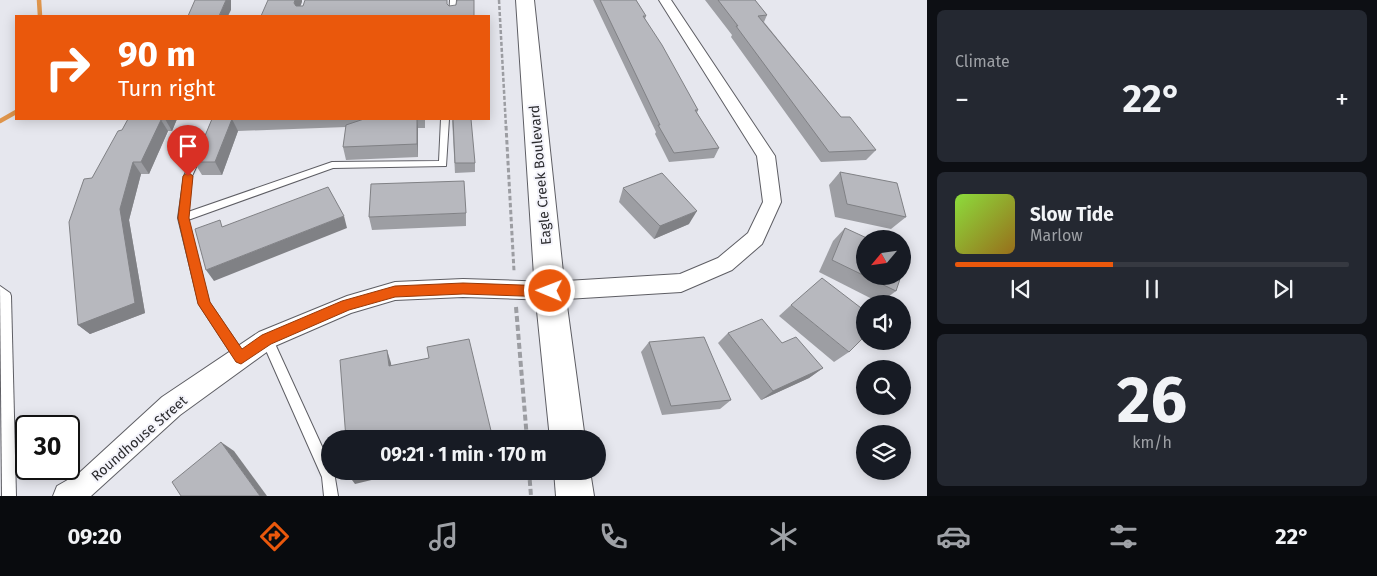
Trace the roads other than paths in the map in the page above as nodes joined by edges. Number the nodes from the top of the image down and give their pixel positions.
1 (453, 0) edge
2 (525, 0) edge
3 (665, 0) edge
4 (452, 15) edge
5 (445, 120) edge
6 (203, 143) edge
7 (183, 218) junction
8 (0, 291) edge
9 (550, 291) junction
10 (267, 339) junction
11 (241, 358) junction
12 (567, 430) edge
13 (573, 480) edge
14 (9, 496) edge
15 (67, 496) edge
16 (331, 496) edge
17 (575, 496) edge

1 - 4 lane
2 - 9 street, Eagle Creek Boulevard
3 - 9 street, Roundhouse Street
5 - 7 lane
6 - 7 lane
7 - 11 lane
8 - 14 lane
9 - 10 street, Roundhouse Street
9 - 12 street, Eagle Creek Boulevard
10 - 11 street, Roundhouse Street
10 - 16 lane
11 - 15 street, Roundhouse Street
13 - 17 street

